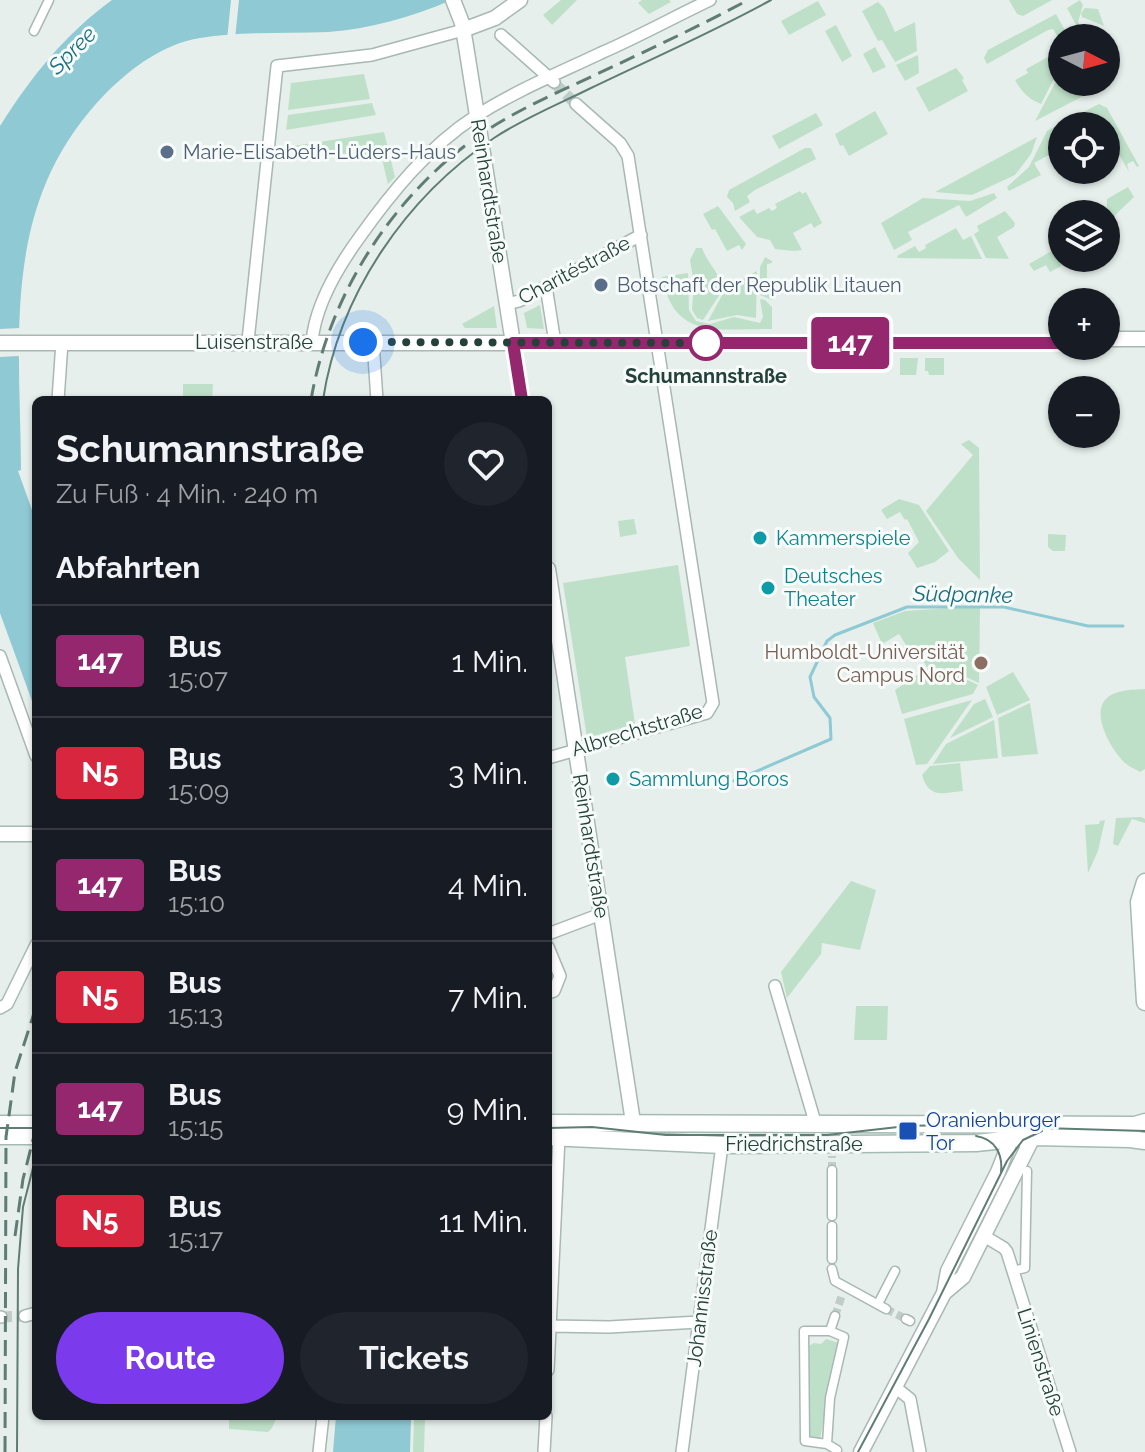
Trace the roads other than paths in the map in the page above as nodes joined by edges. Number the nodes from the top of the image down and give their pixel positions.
1 (42, 0) edge
2 (49, 0) edge
3 (520, 0) edge
4 (710, 0) edge
5 (456, 6) edge
6 (40, 15) junction
7 (463, 30) junction
8 (34, 31) dead end
9 (501, 35) dead end
10 (552, 80) junction
11 (576, 104) tunnel mouth
12 (477, 116) junction
13 (641, 235) junction
14 (546, 286) junction
15 (507, 304) junction
16 (1120, 339) edge
17 (1145, 339) edge
18 (248, 341) junction
19 (62, 342) junction
20 (312, 342) junction
21 (373, 342) junction
22 (0, 343) edge
23 (513, 343) junction
24 (555, 343) junction
25 (657, 343) junction
26 (1048, 343) edge
27 (58, 396) edge
28 (377, 396) edge
29 (521, 396) edge
30 (552, 595) edge
31 (0, 656) edge
32 (32, 745) edge
33 (576, 750) junction
34 (552, 757) edge
35 (0, 834) edge
36 (32, 834) edge
37 (1145, 882) edge
38 (601, 914) junction
39 (552, 932) edge
40 (32, 953) edge
41 (552, 957) edge
42 (775, 986) dead end
43 (552, 992) edge
44 (1145, 1002) edge
45 (0, 1008) edge
46 (633, 1122) junction
47 (815, 1122) junction
48 (1145, 1122) edge
49 (552, 1123) edge
50 (0, 1124) edge
51 (32, 1124) edge
52 (1028, 1128) junction
53 (0, 1136) edge
54 (32, 1136) edge
55 (553, 1137) edge
56 (634, 1140) junction
57 (1009, 1140) junction
58 (1145, 1141) edge
59 (722, 1145) junction
60 (832, 1170) tunnel mouth
61 (1027, 1171) dead end
62 (552, 1200) edge
63 (984, 1236) junction
64 (895, 1271) dead end
65 (1012, 1271) junction
66 (944, 1293) junction
67 (835, 1316) tunnel mouth
68 (699, 1322) junction
69 (552, 1326) edge
70 (830, 1331) junction
71 (895, 1387) junction
72 (323, 1420) edge
73 (546, 1420) edge
74 (827, 1444) junction
75 (837, 1450) dead end
76 (319, 1452) edge
77 (544, 1452) edge
78 (682, 1452) edge
79 (861, 1452) edge
80 (920, 1452) edge
81 (1070, 1452) edge

1 - 6 street
2 - 6 street
3 - 7 street
4 - 10 street
5 - 7 street, Reinhardtstraße
6 - 8 street
7 - 12 street, Reinhardtstraße
7 - 18 street
9 - 10 street
10 - 12 street
11 - 13 street
12 - 15 street, Reinhardtstraße
12 - 20 street
13 - 14 street, Charitéstraße
13 - 25 street
14 - 15 street, Charitéstraße
14 - 24 street
15 - 23 street, Reinhardtstraße
16 - 17 street
18 - 19 street, Luisenstraße
18 - 20 street, Luisenstraße
19 - 22 street, Luisenstraße
19 - 27 street
20 - 21 street, Luisenstraße
21 - 23 street, Luisenstraße
21 - 28 street
23 - 24 street, Luisenstraße
23 - 29 street, Reinhardtstraße
24 - 25 street, Luisenstraße
25 - 26 street, Luisenstraße
25 - 33 street, Albrechtstraße
30 - 33 street, Reinhardtstraße
31 - 32 street
33 - 34 street, Albrechtstraße
33 - 38 street, Reinhardtstraße
35 - 36 street
37 - 44 main road
38 - 39 street
38 - 46 street, Reinhardtstraße
40 - 45 street
41 - 43 street
42 - 47 street
46 - 47 main road, Friedrichstraße
46 - 49 main road, Friedrichstraße
46 - 56 main road
47 - 52 main road, Friedrichstraße
48 - 52 main road, Friedrichstraße
50 - 51 main road
52 - 57 main road, Friedrichstraße
52 - 58 main road, Friedrichstraße
52 - 63 street
53 - 54 main road
55 - 56 main road, Friedrichstraße
55 - 62 street
56 - 59 main road, Friedrichstraße
57 - 59 main road, Friedrichstraße
57 - 66 street
59 - 68 street, Johannisstraße
60 - 64 street
61 - 65 street
63 - 65 street, Linienstraße
63 - 66 street
65 - 81 street, Linienstraße
66 - 71 street
67 - 70 street
68 - 69 street
68 - 78 street, Johannisstraße
70 - 74 street
70 - 74 street
71 - 79 street
71 - 80 street
72 - 76 street
73 - 77 street
74 - 75 street

